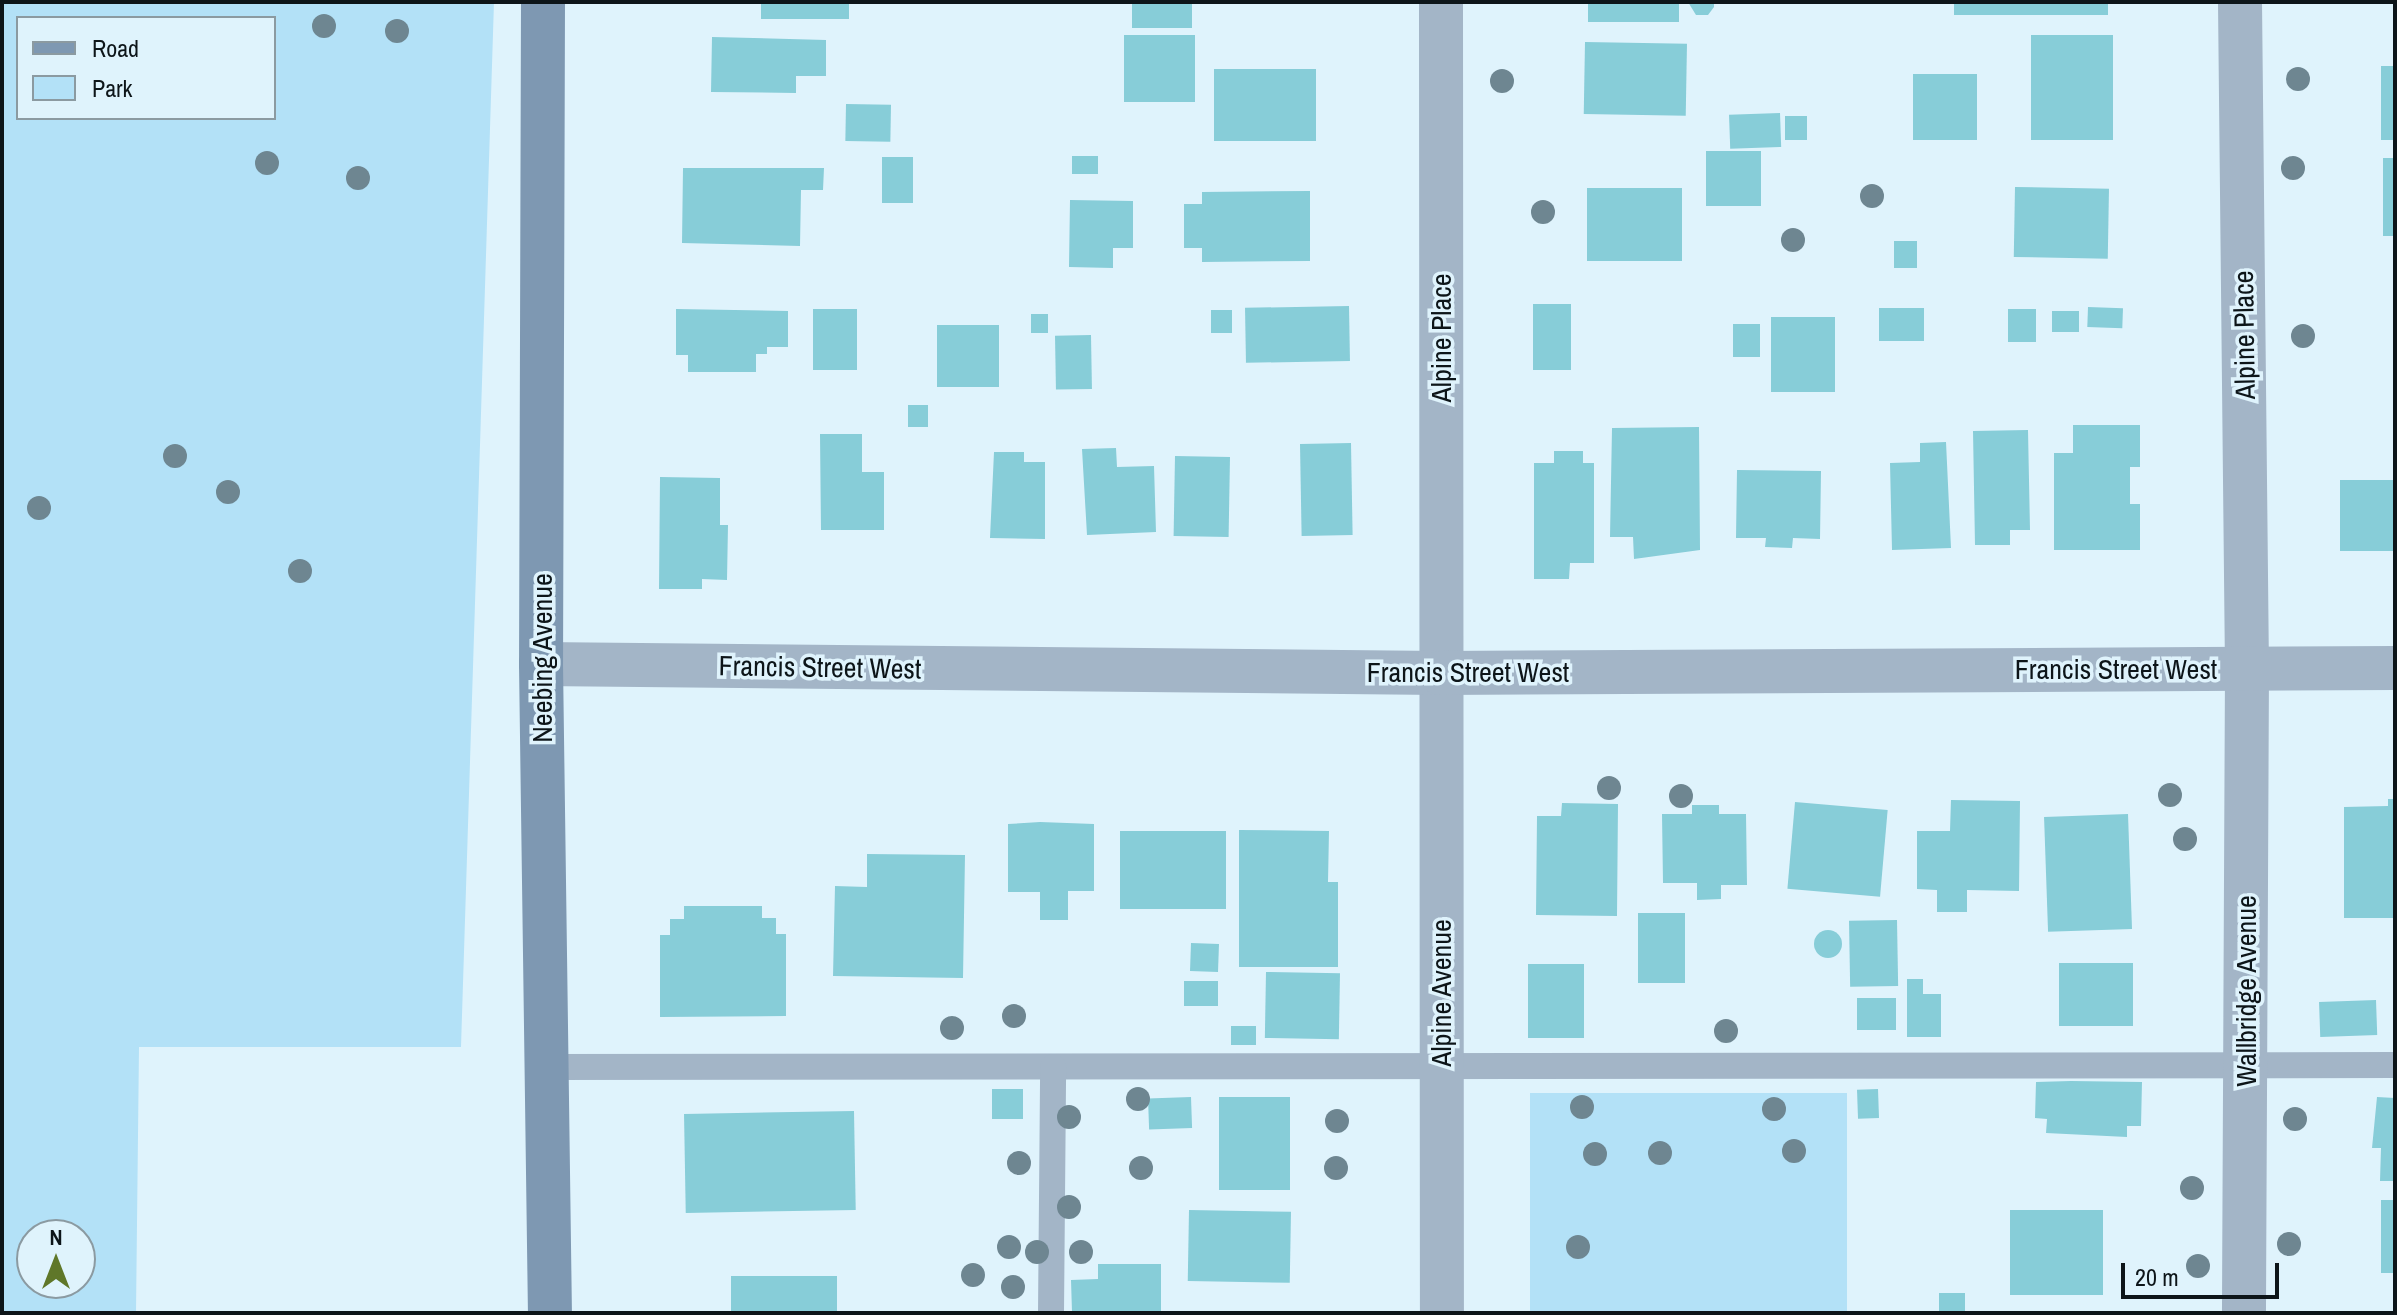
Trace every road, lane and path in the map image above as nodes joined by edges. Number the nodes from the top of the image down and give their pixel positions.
1 (543, 2) edge
2 (1441, 2) edge
3 (2240, 2) edge
4 (541, 664) junction
5 (2395, 668) edge
6 (2247, 669) junction
7 (1440, 673) junction
8 (2395, 1065) edge
9 (2245, 1066) junction
10 (548, 1067) junction
11 (1053, 1067) junction
12 (1442, 1068) junction
13 (550, 1313) edge
14 (1051, 1313) edge
15 (1442, 1313) edge
16 (2244, 1313) edge

1 - 4 main road, Neebing Avenue
2 - 7 street, Alpine Place
3 - 6 street, Alpine Place
4 - 7 street, Francis Street West
4 - 10 main road, Neebing Avenue
5 - 6 street, Francis Street West
6 - 7 street, Francis Street West
6 - 9 street, Wallbridge Avenue
7 - 12 street, Alpine Avenue
8 - 9 lane
9 - 12 lane
9 - 16 street, Wallbridge Avenue
10 - 11 lane
10 - 13 main road, Neebing Avenue
11 - 12 lane
11 - 14 lane
12 - 15 street, Alpine Avenue

